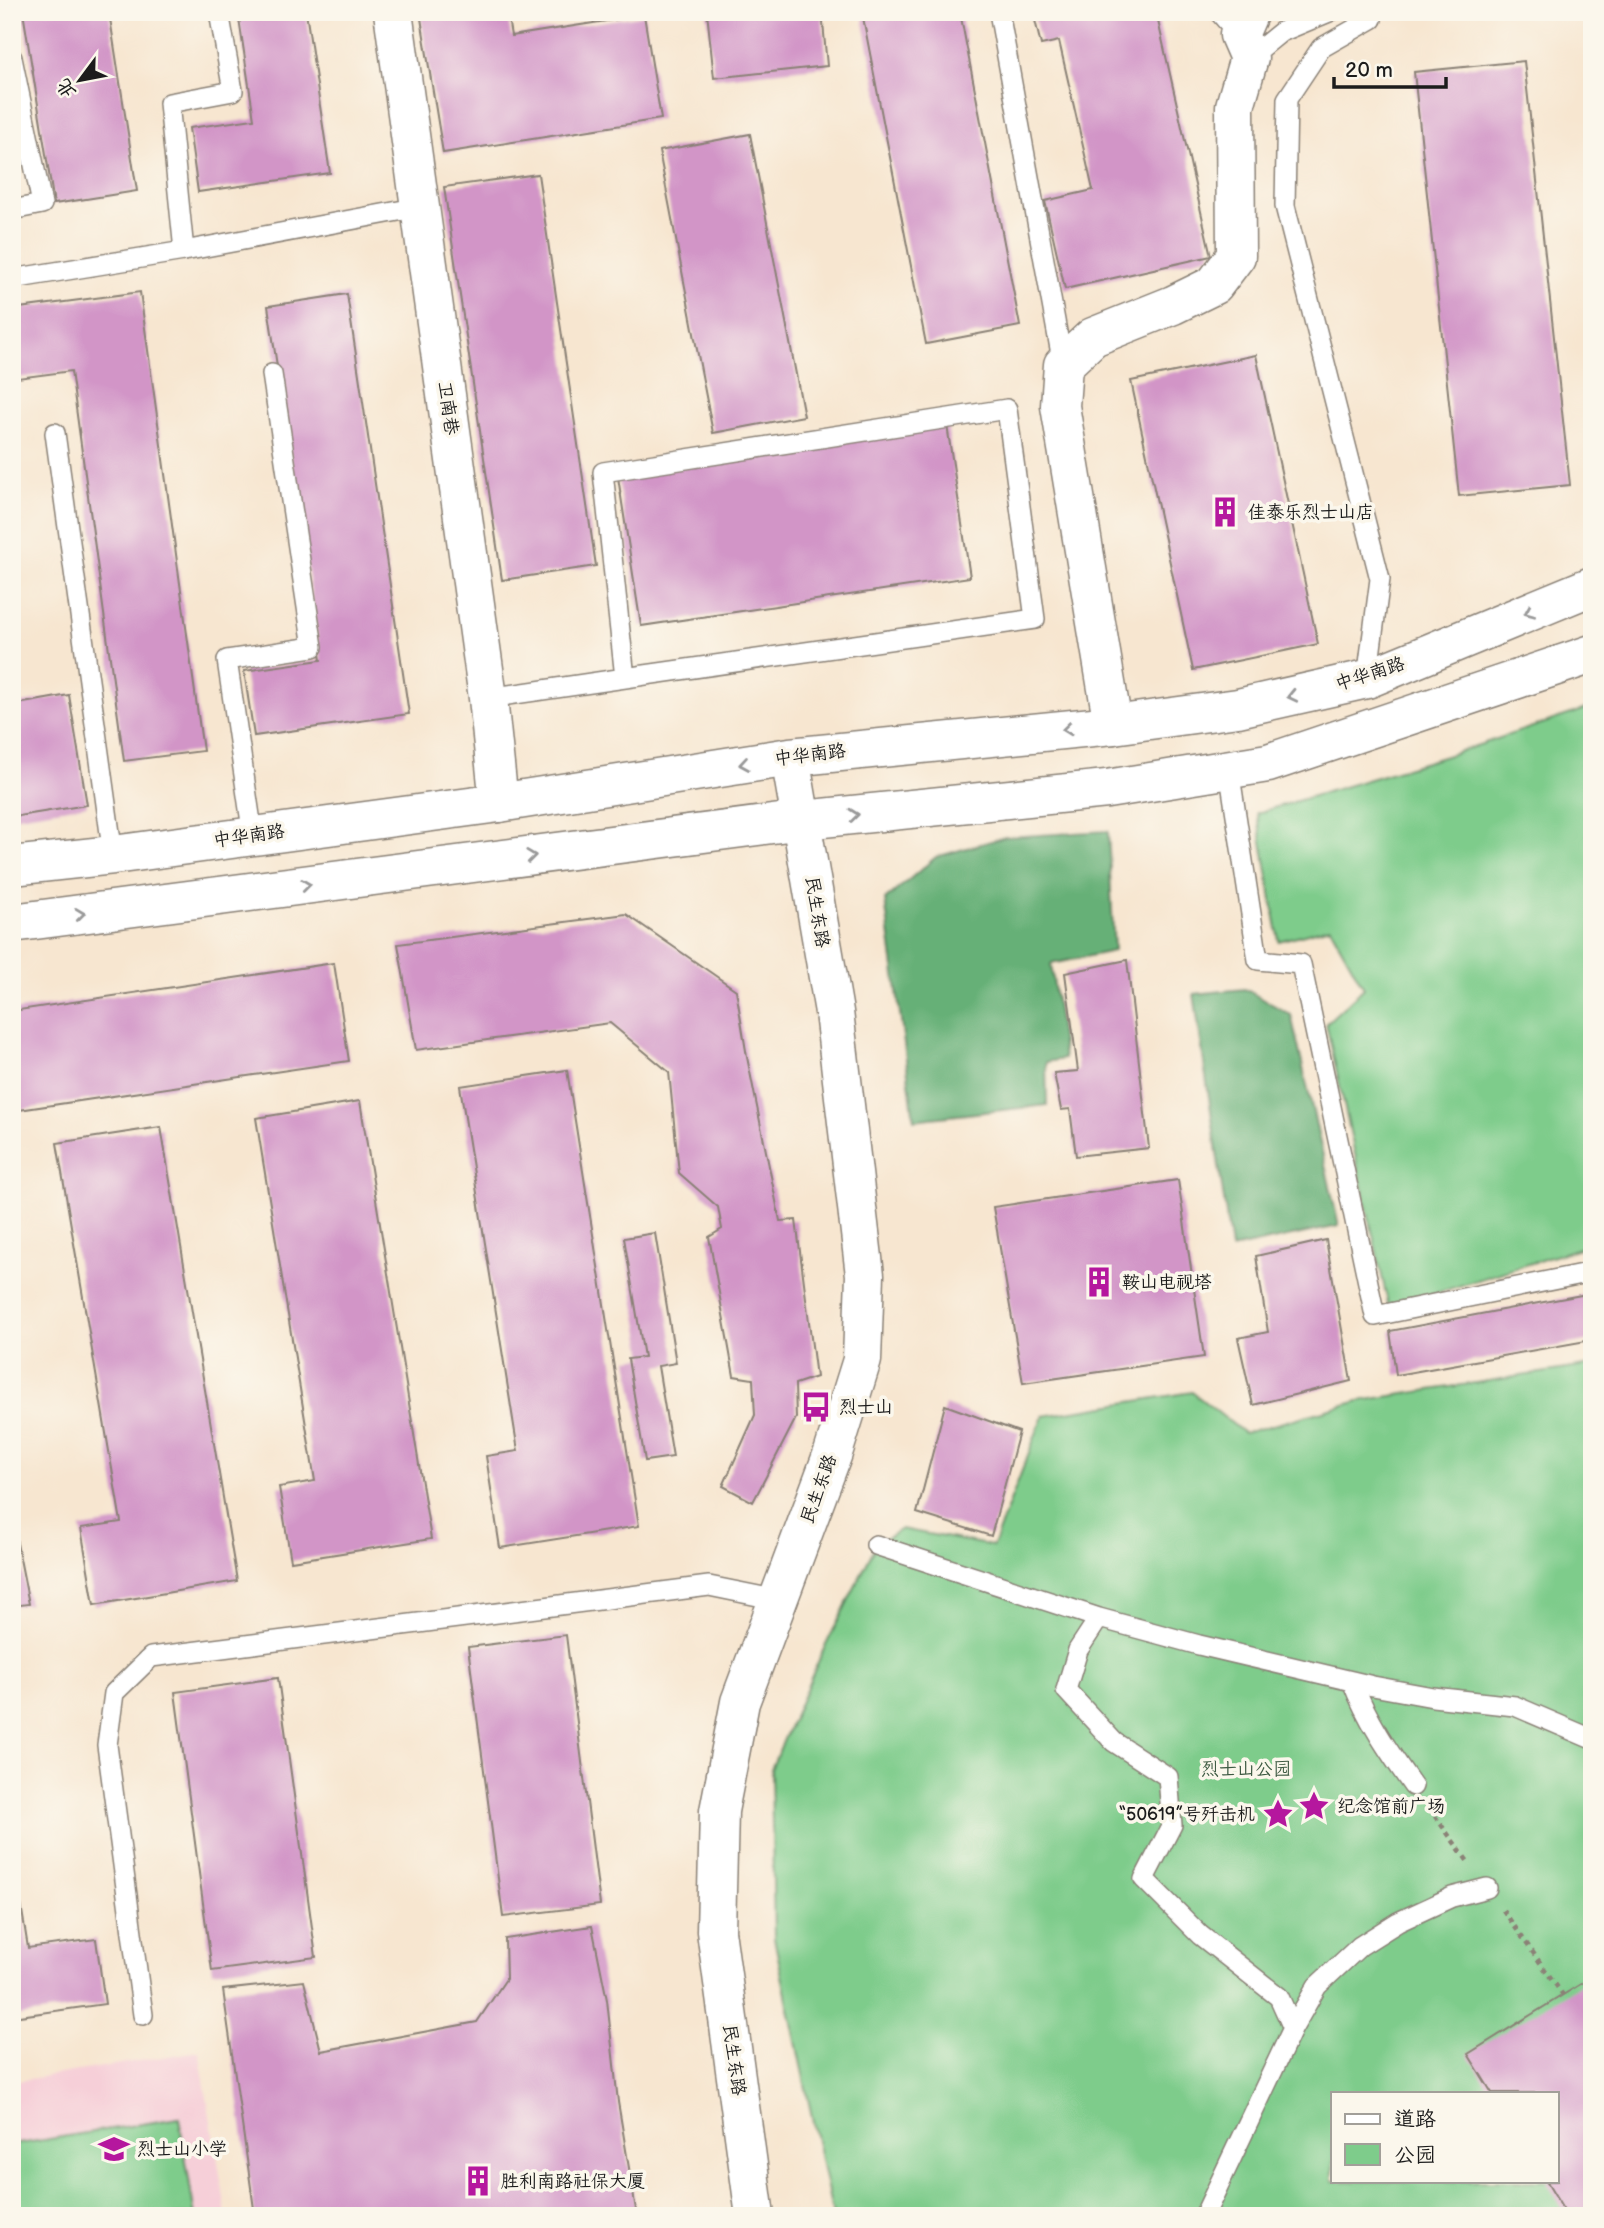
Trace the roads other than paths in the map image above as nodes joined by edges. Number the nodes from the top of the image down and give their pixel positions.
1 (219, 12) edge
2 (393, 12) edge
3 (999, 12) edge
4 (1329, 12) edge
5 (1372, 19) dead end
6 (1239, 29) edge
7 (12, 58) edge
8 (420, 207) junction
9 (12, 210) edge
10 (184, 251) junction
11 (12, 279) edge
12 (1063, 365) junction
13 (272, 374) dead end
14 (55, 433) dead end
15 (1592, 586) edge
16 (1592, 654) edge
17 (625, 678) junction
18 (1367, 679) junction
19 (488, 698) junction
20 (1114, 725) junction
21 (790, 757) junction
22 (1229, 769) junction
23 (499, 803) junction
24 (803, 820) junction
25 (253, 836) junction
26 (113, 855) junction
27 (12, 866) edge
28 (12, 923) edge
29 (1592, 1272) edge
30 (876, 1545) dead end
31 (778, 1600) junction
32 (1099, 1618) junction
33 (1352, 1681) junction
34 (1592, 1739) edge
35 (1413, 1786) road end
36 (1487, 1888) road end
37 (142, 2015) dead end
38 (1293, 2028) junction
39 (755, 2216) edge
40 (1204, 2216) edge

1 - 10 lane
2 - 8 main road, 卫南巷
3 - 12 lane
4 - 6 lane
5 - 18 lane
6 - 12 main road
7 - 9 lane
8 - 10 lane
8 - 19 main road, 卫南巷
10 - 11 lane
12 - 20 main road
13 - 25 lane
14 - 26 lane
15 -> 18 main road, 中华南路
16 - 22 main road
17 - 17 lane
17 - 19 lane
18 -> 20 main road, 中华南路
19 - 23 main road, 卫南巷
20 -> 21 main road, 中华南路
21 -> 23 main road, 中华南路
21 - 24 main road, 民生东路
24 -> 22 main road
22 - 29 lane
23 - 25 main road, 中华南路
28 -> 24 main road
24 - 31 main road, 民生东路
25 - 26 main road, 中华南路
26 - 27 main road, 中华南路
30 - 32 lane
31 - 37 lane
31 - 39 main road, 民生东路
32 - 33 lane
32 - 38 lane
33 - 34 lane
33 - 35 lane
36 - 38 lane
38 - 40 lane

